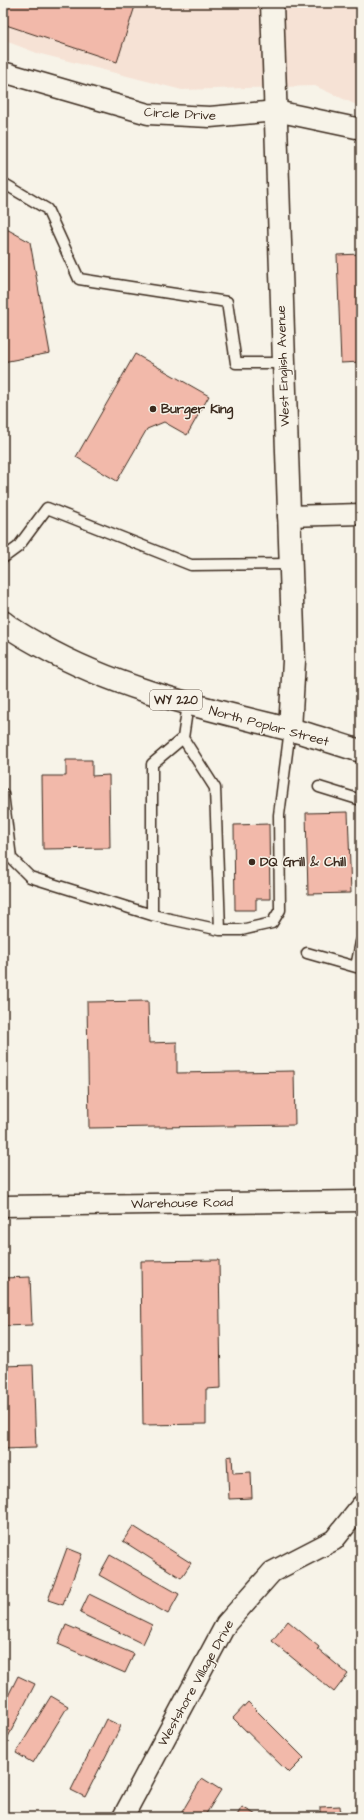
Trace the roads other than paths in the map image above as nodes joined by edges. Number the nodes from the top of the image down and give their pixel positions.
1 (272, 3) edge
2 (3, 72) edge
3 (276, 111) junction
4 (361, 129) edge
5 (3, 183) edge
6 (283, 363) junction
7 (361, 514) edge
8 (288, 516) junction
9 (3, 558) edge
10 (289, 564) junction
11 (3, 622) edge
12 (188, 704) junction
13 (290, 729) junction
14 (183, 738) junction
15 (361, 751) edge
16 (319, 787) dead end
17 (3, 794) edge
18 (361, 800) edge
19 (152, 915) junction
20 (220, 930) junction
21 (361, 942) edge
22 (307, 953) dead end
23 (358, 968) edge
24 (361, 1201) edge
25 (3, 1206) edge
26 (361, 1506) edge
27 (123, 1817) edge

1 - 3 street, West English Avenue
2 - 3 street, Circle Drive
3 - 4 street, Circle Drive
3 - 6 street, West English Avenue
5 - 6 lane
6 - 8 street, West English Avenue
7 - 8 street
8 - 10 street, West English Avenue
9 - 10 lane
10 - 13 street, West English Avenue
11 - 12 street, North Poplar Street / WY 220
12 - 13 street, North Poplar Street / WY 220
12 - 14 lane
13 - 15 street, North Poplar Street / WY 220
13 - 20 lane
14 - 19 lane
14 - 20 lane
16 - 18 lane
17 - 19 lane
19 - 20 lane
21 - 23 lane
22 - 23 lane
24 - 25 street, Warehouse Road
26 - 27 street, Westshore Village Drive

